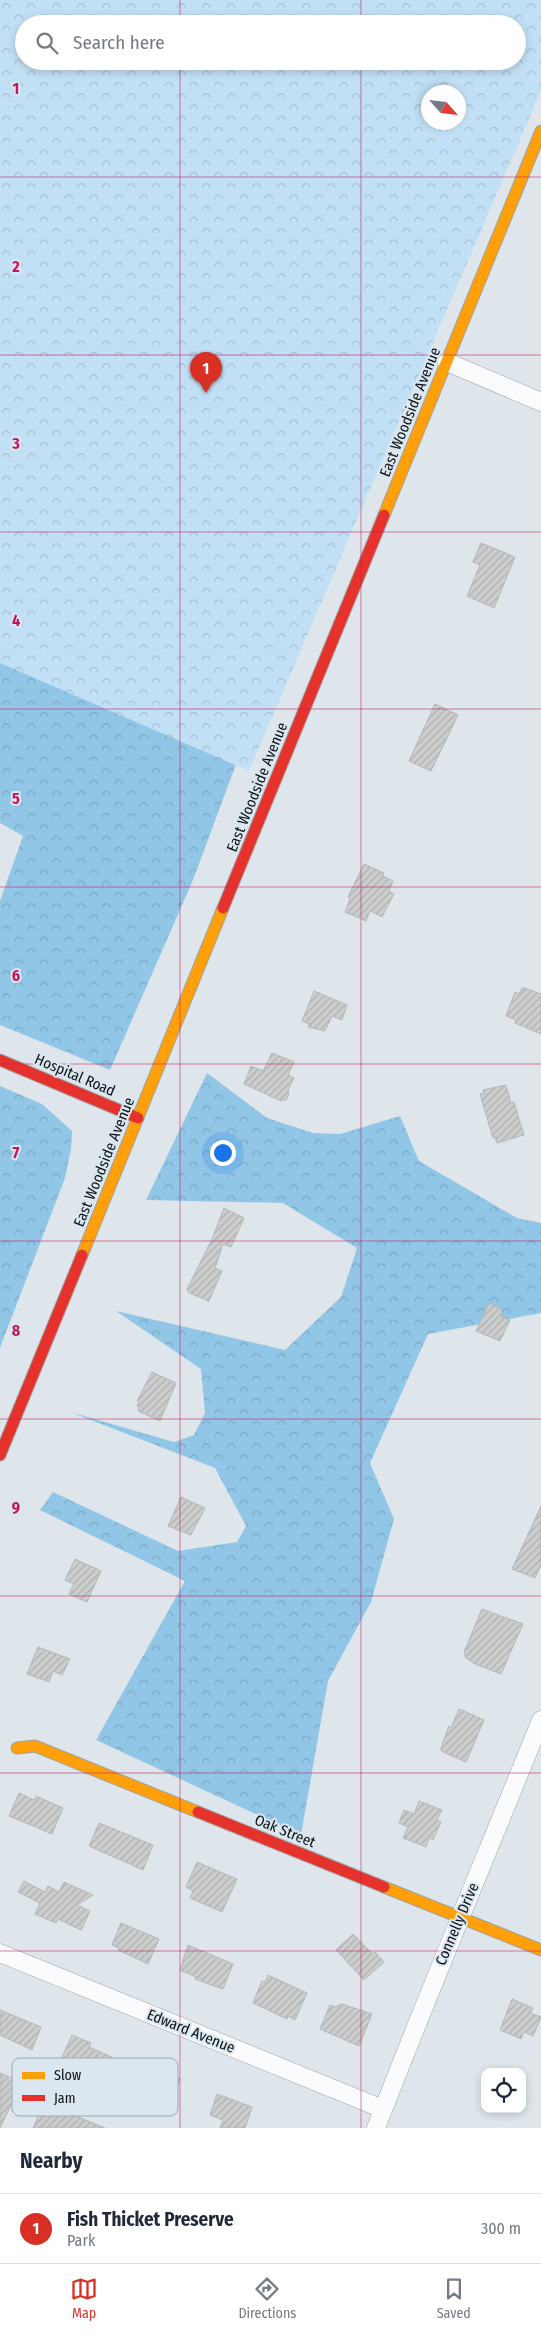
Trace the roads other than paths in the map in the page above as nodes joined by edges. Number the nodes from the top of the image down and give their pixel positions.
1 (541, 131) edge
2 (446, 362) junction
3 (541, 402) edge
4 (0, 1060) edge
5 (138, 1118) junction
6 (0, 1455) edge
7 (540, 1724) edge
8 (17, 1748) dead end
9 (460, 1916) junction
10 (541, 1950) edge
11 (0, 1953) edge
12 (383, 2109) junction
13 (376, 2128) edge

1 - 2 main road, East Woodside Avenue
2 - 3 street
2 - 5 main road, East Woodside Avenue
4 - 5 main road, Hospital Road
5 - 6 main road, East Woodside Avenue
7 - 9 street, Connelly Drive
8 - 9 main road, Oak Street
9 - 10 main road, Oak Street
9 - 12 street, Connelly Drive
11 - 12 street, Edward Avenue
12 - 13 street, Connelly Drive

